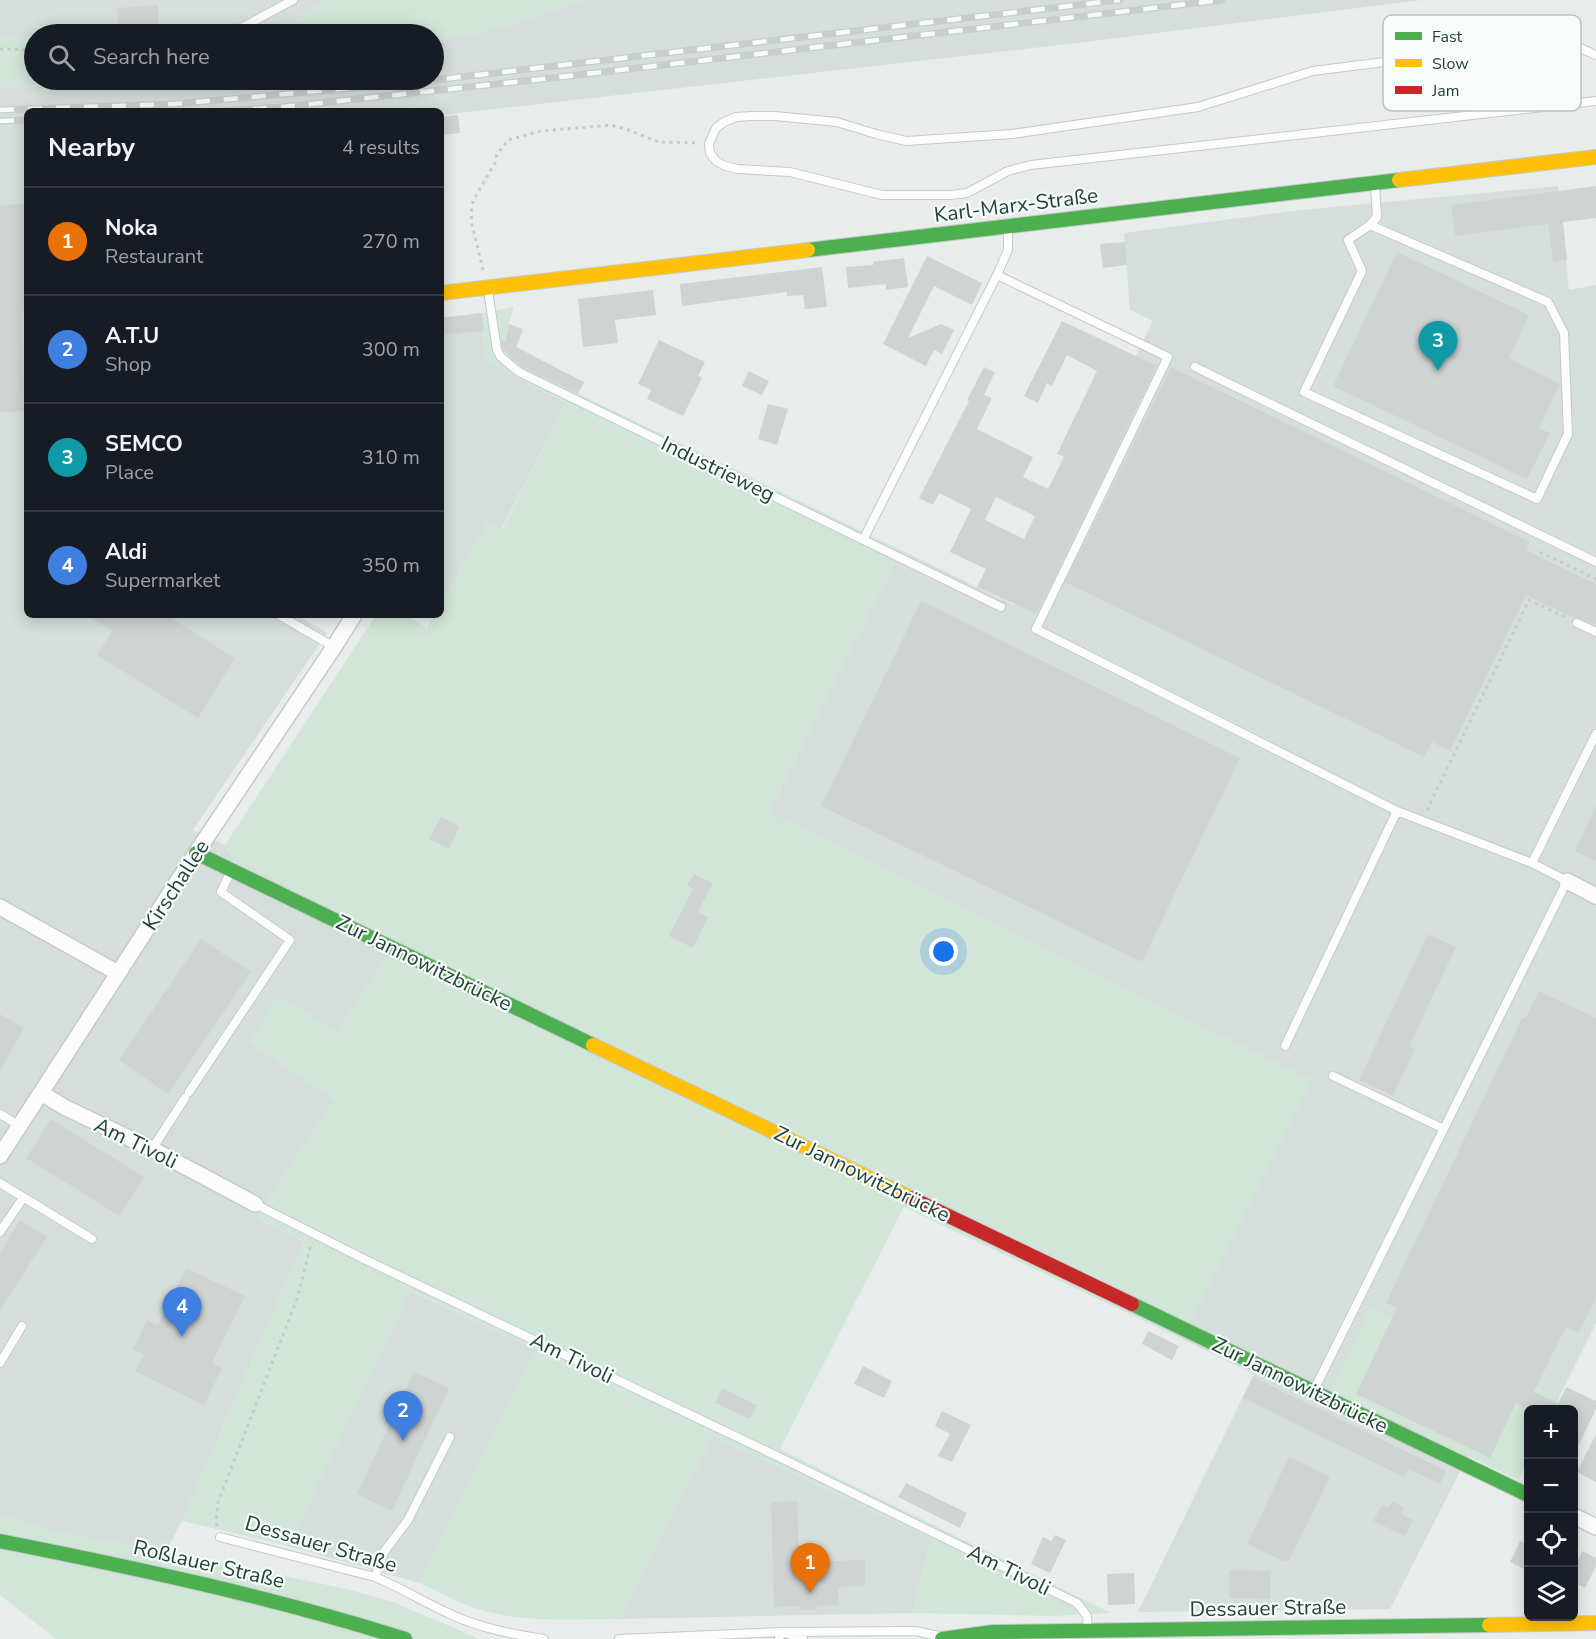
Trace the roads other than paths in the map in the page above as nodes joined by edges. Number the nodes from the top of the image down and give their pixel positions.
1 (293, 0) edge
2 (249, 24) edge
3 (1581, 49) edge
4 (1596, 56) edge
5 (1383, 62) edge
6 (1596, 101) edge
7 (1581, 103) edge
8 (1508, 111) edge
9 (1596, 157) edge
10 (1375, 184) junction
11 (1370, 225) junction
12 (1008, 228) junction
13 (997, 275) junction
14 (488, 288) junction
15 (444, 293) edge
16 (1195, 368) dead end
17 (863, 540) junction
18 (1596, 562) edge
19 (1001, 607) dead end
20 (284, 618) edge
21 (352, 618) edge
22 (1577, 623) road end
23 (1596, 632) edge
24 (334, 647) junction
25 (1596, 734) edge
26 (1397, 810) junction
27 (196, 853) junction
28 (1532, 863) junction
29 (231, 870) junction
30 (1567, 881) junction
31 (1596, 896) edge
32 (0, 907) edge
33 (118, 974) junction
34 (1285, 1046) dead end
35 (1333, 1076) dead end
36 (40, 1093) junction
37 (0, 1113) edge
38 (20, 1126) junction
39 (1444, 1129) junction
40 (152, 1149) junction
41 (0, 1156) edge
42 (0, 1183) edge
43 (23, 1198) junction
44 (255, 1204) joint
45 (0, 1232) edge
46 (92, 1239) dead end
47 (22, 1326) dead end
48 (0, 1363) edge
49 (1313, 1392) junction
50 (450, 1437) dead end
51 (1524, 1493) edge
52 (1578, 1518) edge
53 (1596, 1527) edge
54 (220, 1537) road end
55 (0, 1541) edge
56 (375, 1577) junction
57 (1596, 1623) edge
58 (1088, 1632) junction
59 (1160, 1635) edge
60 (781, 1636) edge
61 (669, 1638) edge
62 (405, 1639) edge
63 (544, 1639) edge
64 (619, 1639) edge
65 (803, 1639) edge
66 (944, 1639) edge

1 - 2 lane
3 - 4 lane
5 - 8 lane
6 - 7 lane
9 - 10 street, Karl-Marx-Straße
10 - 11 lane
10 - 12 street, Karl-Marx-Straße
11 - 11 lane
12 - 13 lane
12 - 14 street, Karl-Marx-Straße
13 - 17 lane
13 - 26 lane
14 - 15 street, Karl-Marx-Straße
14 - 17 lane, Industrieweg
16 - 18 lane
17 - 19 lane, Industrieweg
20 - 24 lane
21 - 24 street, Kirschallee
22 - 23 lane
24 - 27 street, Kirschallee
25 - 28 lane
26 - 28 lane
26 - 34 lane
27 - 29 street, Zur Jannowitzbrücke
27 - 33 street, Kirschallee
28 - 30 lane
29 - 40 lane
29 - 49 street, Zur Jannowitzbrücke
30 - 31 street
30 - 39 lane
32 - 33 street
33 - 36 street, Kirschallee
35 - 39 lane
36 - 38 street, Kirschallee
36 - 40 street, Am Tivoli
37 - 38 lane
38 - 41 street, Kirschallee
39 - 49 lane
40 - 44 street, Am Tivoli
42 - 43 lane
43 - 45 lane
43 - 46 lane
44 - 58 lane, Am Tivoli
47 - 48 lane
49 - 51 street, Zur Jannowitzbrücke
50 - 56 lane
52 - 53 street
54 - 56 lane, Dessauer Straße
55 - 62 street, Roßlauer Straße
56 - 63 lane, Dessauer Straße
57 - 59 street, Dessauer Straße
58 - 59 street, Dessauer Straße
58 - 66 street, Dessauer Straße
60 - 61 lane
60 - 65 lane
60 - 66 lane
61 - 64 lane

